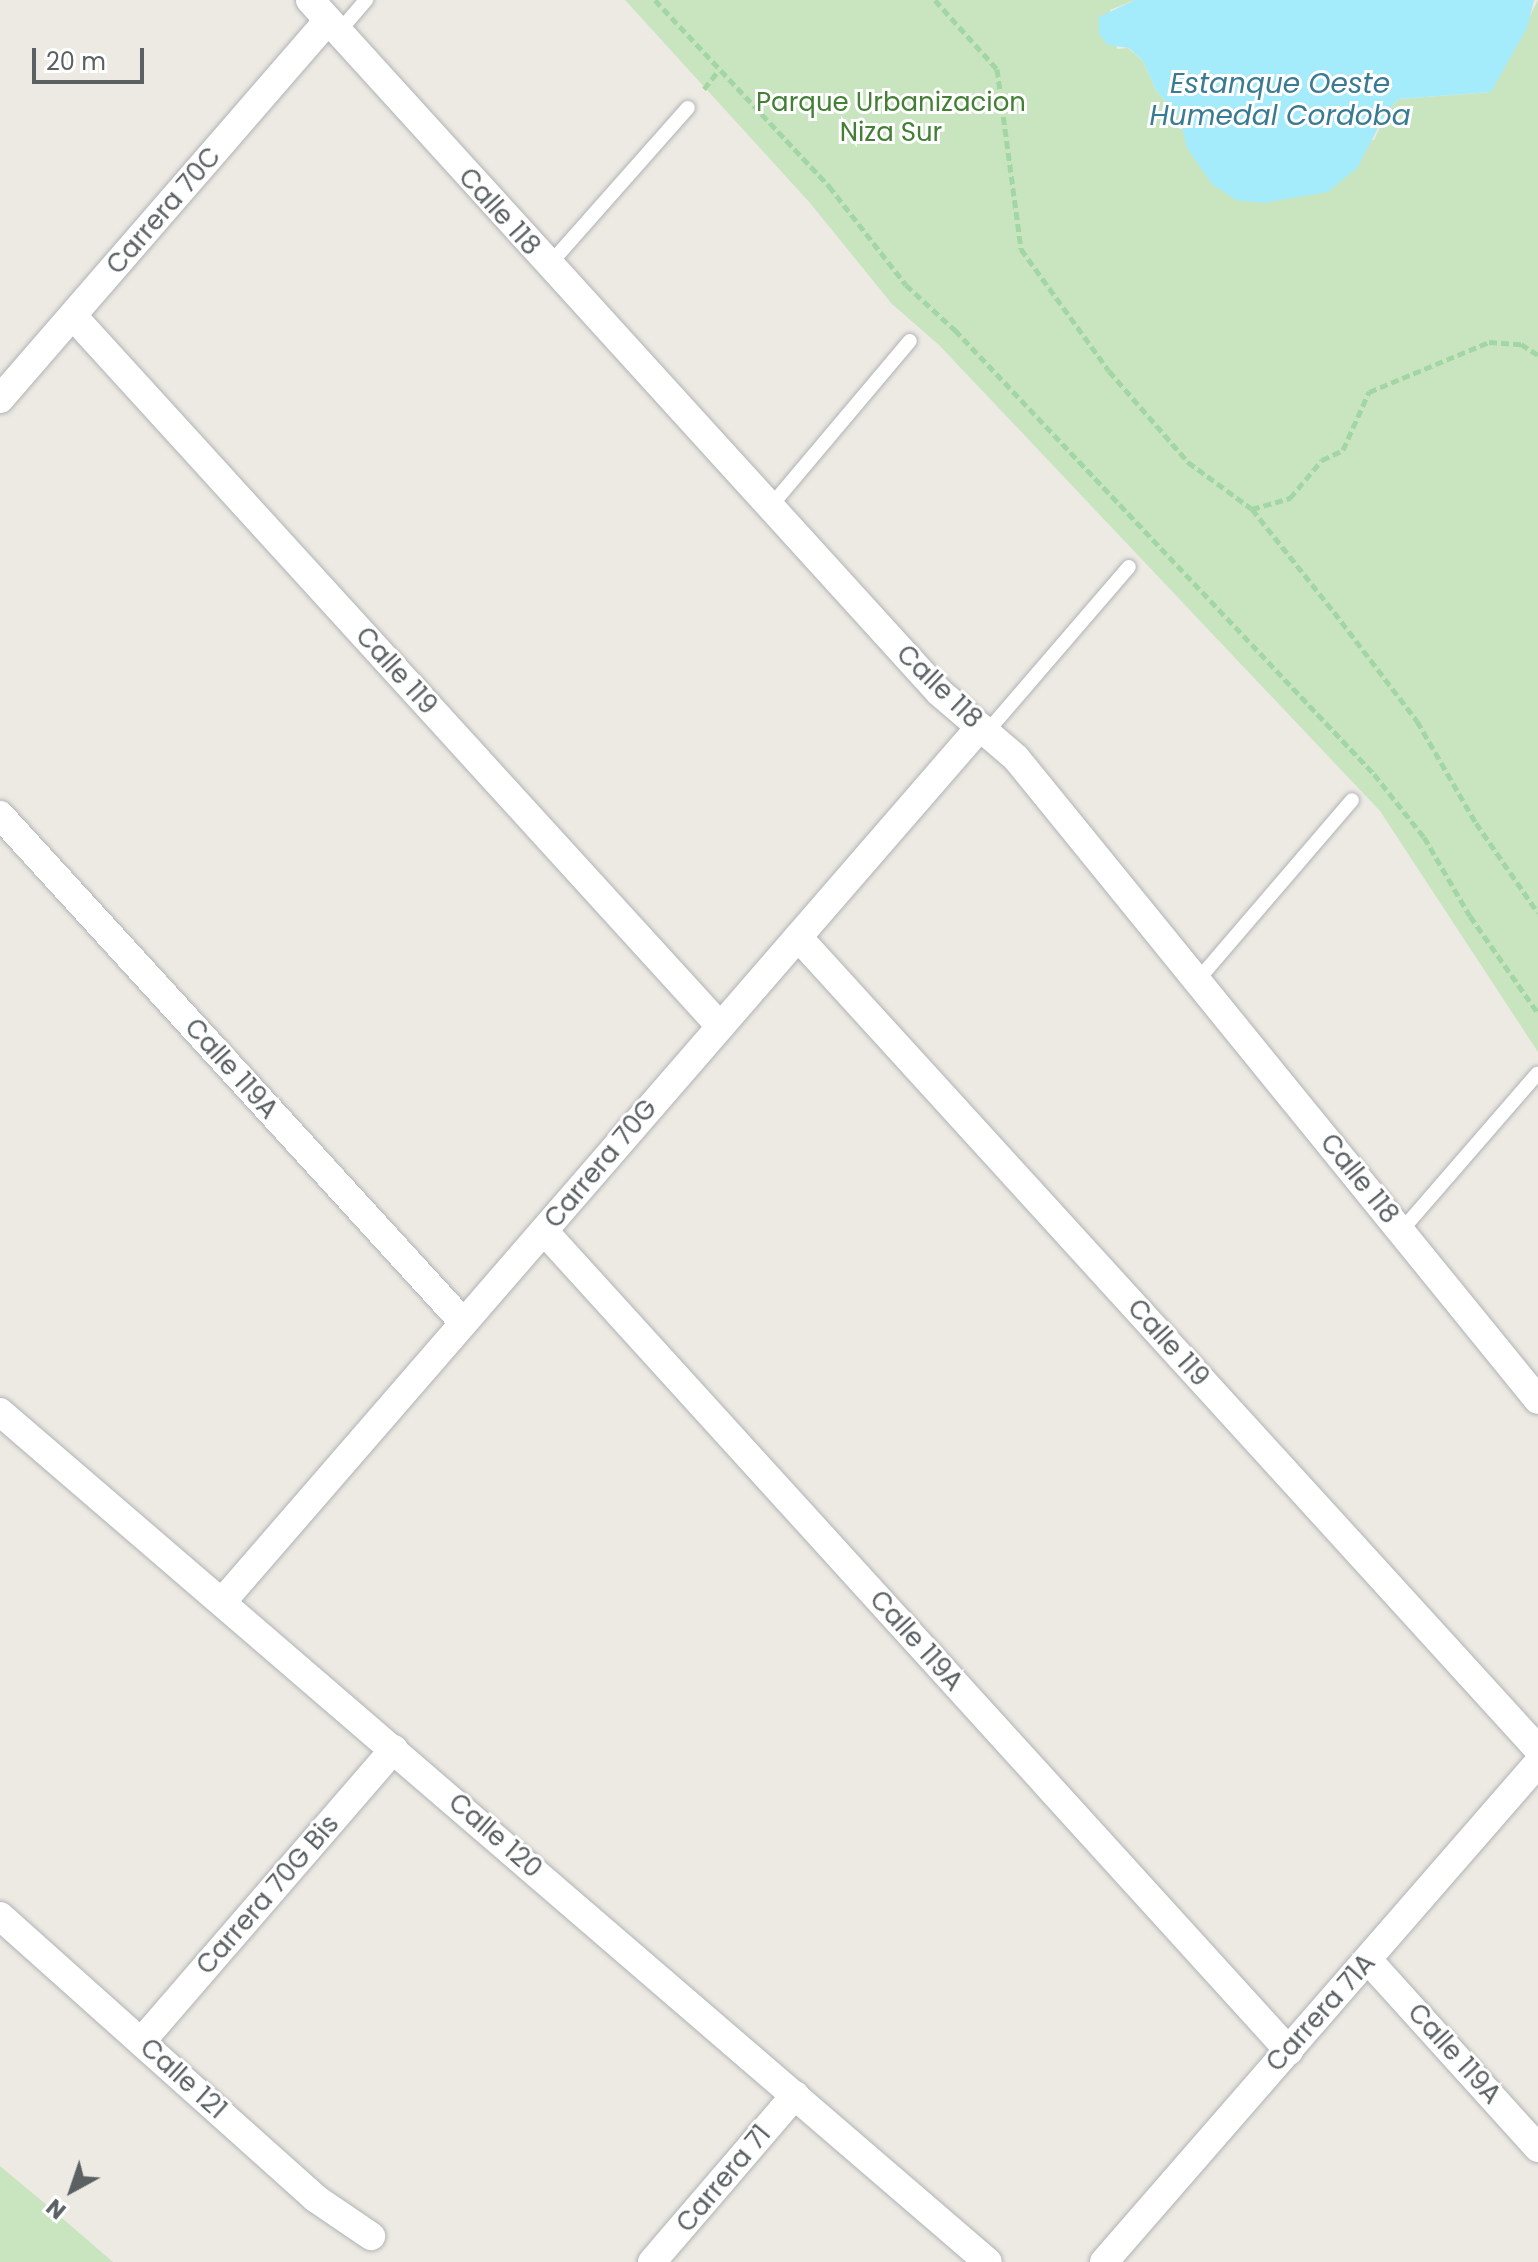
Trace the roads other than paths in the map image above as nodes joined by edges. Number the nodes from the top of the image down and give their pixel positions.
1 (366, 0) edge
2 (325, 19) edge
3 (688, 108) dead end
4 (548, 266) junction
5 (73, 316) junction
6 (910, 341) dead end
7 (0, 399) edge
8 (770, 507) junction
9 (1129, 567) dead end
10 (983, 730) junction
11 (1352, 800) dead end
12 (0, 815) edge
13 (798, 937) junction
14 (1197, 981) junction
15 (720, 1026) junction
16 (1537, 1074) edge
17 (544, 1231) junction
18 (1401, 1231) junction
19 (463, 1322) junction
20 (1538, 1400) edge
21 (0, 1412) edge
22 (222, 1602) junction
23 (394, 1749) junction
24 (1538, 1749) edge
25 (1538, 1763) edge
26 (0, 1916) edge
27 (1369, 1961) junction
28 (141, 2042) junction
29 (1289, 2051) junction
30 (795, 2095) junction
31 (1538, 2148) edge
32 (371, 2236) dead end
33 (652, 2262) edge
34 (988, 2262) edge
35 (1104, 2262) edge

1 - 2 lane
2 - 4 street, Calle 118
2 - 5 street, Carrera 70C
3 - 4 lane
4 - 8 street, Calle 118
5 - 7 street, Carrera 70C
5 - 15 street, Calle 119
6 - 8 lane
8 - 10 street, Calle 118
9 - 10 lane
10 - 13 street, Carrera 70G
10 - 14 street, Calle 118
11 - 14 lane
12 - 19 street, Calle 119A
13 - 15 street, Carrera 70G
13 - 24 street, Calle 119
14 - 18 street, Calle 118
15 - 17 street, Carrera 70G
16 - 18 lane
17 - 19 street, Carrera 70G
17 - 29 street, Calle 119A
18 - 20 street, Calle 118
19 - 22 street, Carrera 70G
21 - 22 street, Calle 120
22 - 23 street, Calle 120
23 - 28 street, Carrera 70G Bis
23 - 30 street, Calle 120
25 - 27 street, Carrera 71A
26 - 28 street, Calle 121
27 - 29 street, Carrera 71A
27 - 31 street, Calle 119A
28 - 32 street, Calle 121
29 - 35 street, Carrera 71A
30 - 33 street, Carrera 71
30 - 34 street, Calle 120

